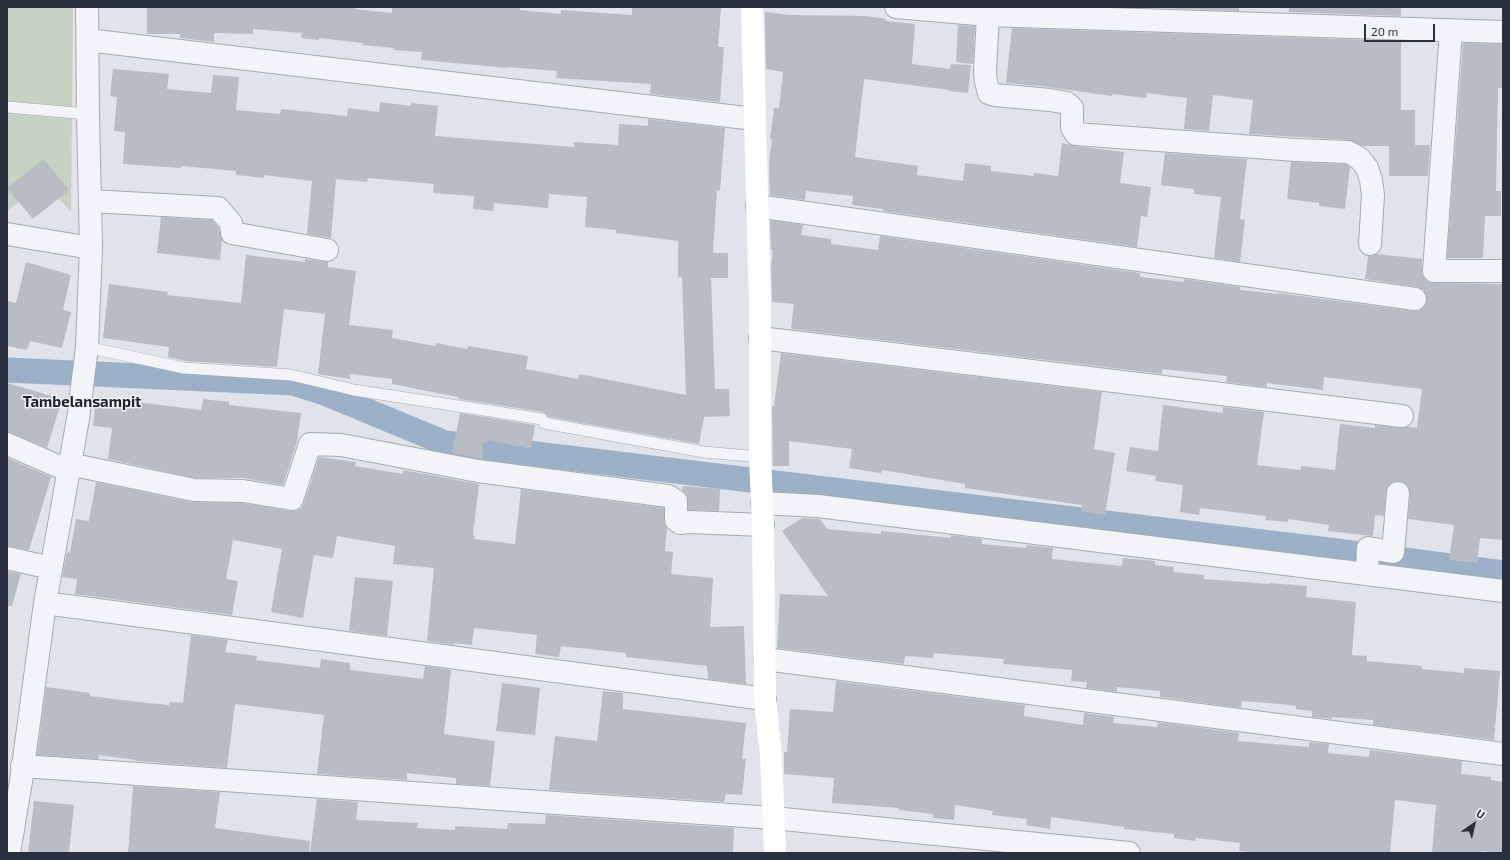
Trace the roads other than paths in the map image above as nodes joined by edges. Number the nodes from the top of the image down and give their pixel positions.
1 (87, 7) edge
2 (752, 7) edge
3 (896, 7) edge
4 (988, 15) junction
5 (1451, 30) junction
6 (1503, 32) edge
7 (87, 40) junction
8 (7, 107) edge
9 (88, 114) junction
10 (754, 119) junction
11 (90, 201) junction
12 (757, 206) junction
13 (7, 234) edge
14 (1370, 244) dead end
15 (91, 248) junction
16 (327, 250) dead end
17 (1503, 271) edge
18 (1415, 299) dead end
19 (760, 338) junction
20 (87, 348) junction
21 (1402, 416) dead end
22 (7, 444) edge
23 (760, 457) junction
24 (69, 467) junction
25 (1398, 493) dead end
26 (762, 501) junction
27 (763, 525) junction
28 (7, 558) edge
29 (50, 568) junction
30 (1367, 574) junction
31 (1503, 591) edge
32 (45, 603) junction
33 (765, 659) junction
34 (765, 699) junction
35 (1503, 754) edge
36 (16, 776) edge
37 (773, 818) junction
38 (9, 853) edge
39 (775, 853) edge
40 (1129, 853) edge

1 - 7 street
2 - 10 street
3 - 4 street
4 - 5 street
4 - 14 street
5 - 6 street
5 - 17 street
7 - 9 street
7 - 10 street
8 - 9 lane
9 - 11 street
10 - 12 street
11 - 15 street
11 - 16 street
12 - 18 street
12 - 19 street
13 - 15 street
15 - 20 street
19 - 21 street
19 - 23 street
20 - 23 lane
20 - 24 street
22 - 24 street
23 - 26 street
24 - 27 street
24 - 29 street
25 - 30 street
26 - 27 street
26 - 30 street
27 - 33 street
28 - 29 street
29 - 32 street
30 - 31 street
32 - 34 street
32 - 36 street
33 - 34 street
33 - 35 street
34 - 37 street
36 - 37 street
36 - 38 street
37 - 39 street
37 - 40 street

